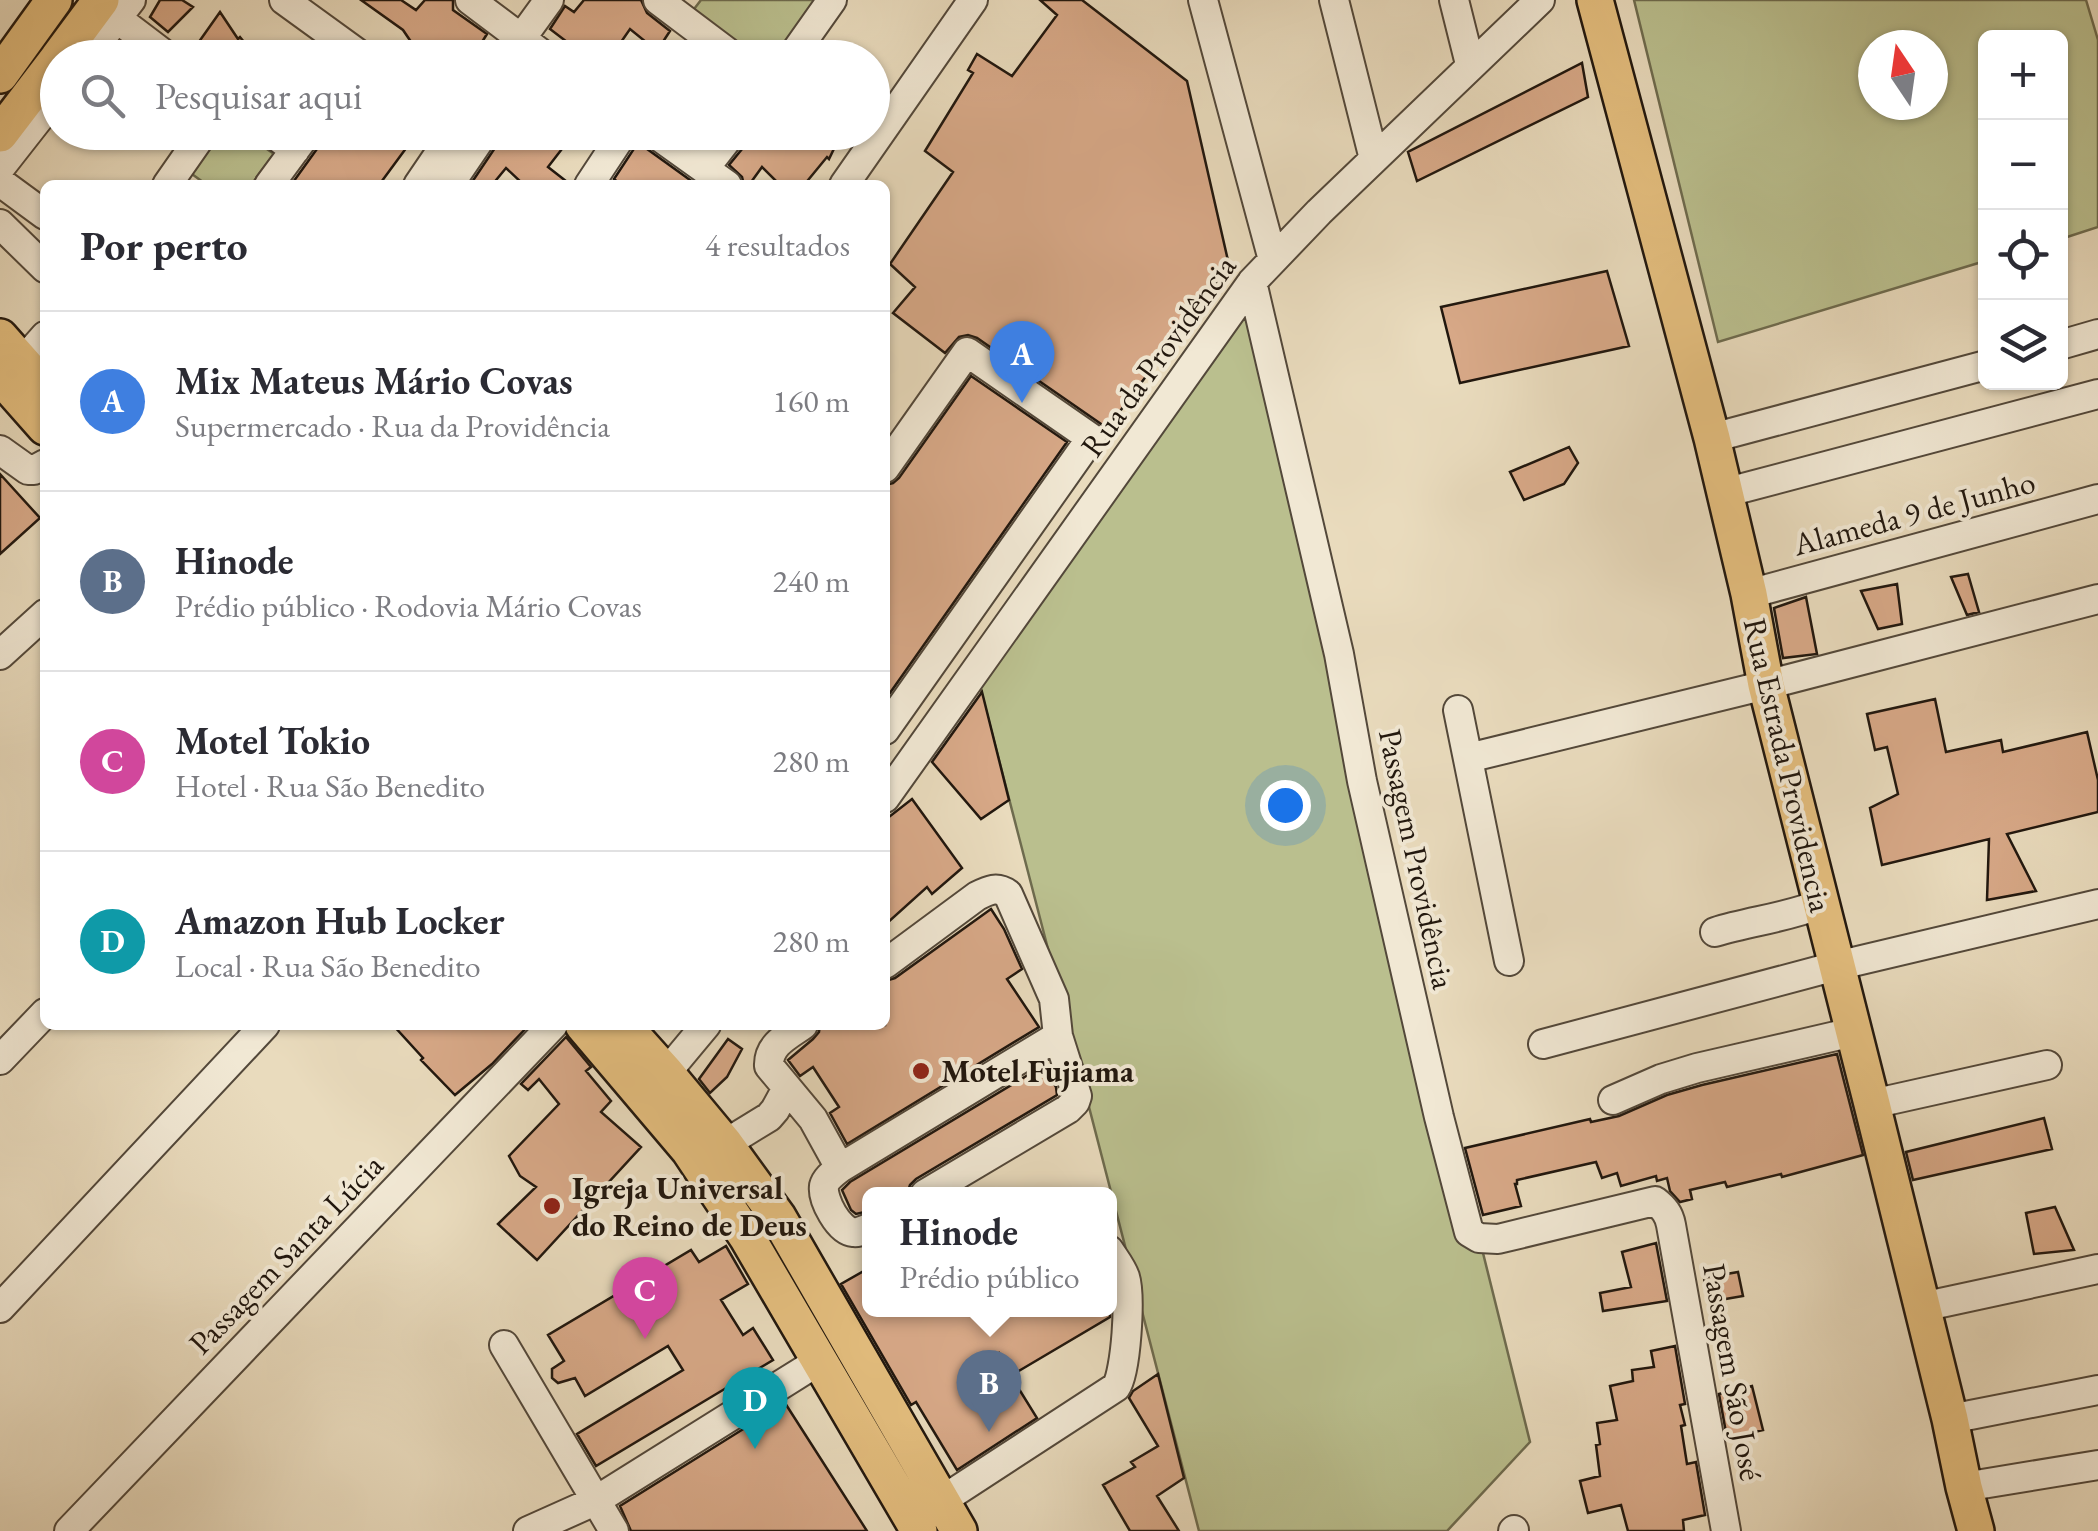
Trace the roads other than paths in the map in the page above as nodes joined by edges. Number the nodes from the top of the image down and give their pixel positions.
1 (54, 0) edge
2 (284, 0) edge
3 (470, 0) edge
4 (549, 0) edge
5 (973, 0) edge
6 (1203, 0) edge
7 (1334, 0) edge
8 (1454, 0) edge
9 (1540, 0) edge
10 (1595, 0) edge
11 (828, 2) edge
12 (677, 5) edge
13 (111, 6) edge
14 (76, 40) edge
15 (95, 40) edge
16 (149, 40) edge
17 (339, 40) edge
18 (516, 40) edge
19 (535, 40) edge
20 (715, 40) edge
21 (804, 40) edge
22 (1470, 64) junction
23 (0, 75) edge
24 (40, 82) edge
25 (40, 117) edge
26 (890, 119) edge
27 (0, 134) edge
28 (195, 150) edge
29 (295, 150) edge
30 (442, 150) edge
31 (473, 150) edge
32 (612, 150) edge
33 (679, 150) edge
34 (726, 150) edge
35 (868, 150) edge
36 (1374, 159) junction
37 (0, 168) edge
38 (716, 176) edge
39 (181, 180) edge
40 (273, 180) edge
41 (421, 180) edge
42 (452, 180) edge
43 (592, 180) edge
44 (847, 180) edge
45 (0, 182) edge
46 (40, 211) edge
47 (0, 224) edge
48 (1273, 260) junction
49 (40, 263) edge
50 (1252, 282) junction
51 (2098, 334) edge
52 (2068, 342) edge
53 (22, 360) edge
54 (1978, 366) edge
55 (2098, 394) edge
56 (40, 412) edge
57 (1712, 438) junction
58 (0, 450) edge
59 (890, 461) edge
60 (40, 467) edge
61 (1724, 493) junction
62 (2098, 499) edge
63 (1749, 594) junction
64 (2098, 600) edge
65 (40, 619) edge
66 (0, 655) edge
67 (1766, 685) junction
68 (1458, 710) dead end
69 (890, 723) edge
70 (1468, 758) junction
71 (890, 791) edge
72 (1820, 904) junction
73 (2098, 904) edge
74 (1715, 932) dead end
75 (890, 960) edge
76 (1510, 961) dead end
77 (1836, 966) junction
78 (40, 1018) edge
79 (259, 1030) edge
80 (547, 1030) edge
81 (675, 1030) edge
82 (796, 1030) edge
83 (1854, 1032) junction
84 (1058, 1036) junction
85 (626, 1038) edge
86 (1543, 1044) dead end
87 (0, 1060) edge
88 (2047, 1065) dead end
89 (787, 1088) junction
90 (1613, 1100) dead end
91 (1872, 1104) junction
92 (725, 1144) junction
93 (840, 1168) junction
94 (937, 1187) edge
95 (1671, 1225) joint
96 (862, 1230) edge
97 (1117, 1264) edge
98 (2098, 1269) edge
99 (1922, 1307) junction
100 (0, 1308) edge
101 (504, 1344) dead end
102 (819, 1361) junction
103 (2098, 1390) edge
104 (1950, 1419) junction
105 (2098, 1465) edge
106 (1964, 1487) junction
107 (595, 1500) junction
108 (950, 1516) edge
109 (69, 1531) edge
110 (528, 1531) edge
111 (614, 1531) edge
112 (919, 1531) edge
113 (1726, 1531) edge
114 (1976, 1531) edge

1 - 23 main road
2 - 17 street
3 - 18 street
4 - 19 street
5 - 26 street
6 - 48 street
7 - 36 street
8 - 22 street
9 - 22 street, Rua da Providência
10 - 57 main road, Rua Estrada Providencia
11 - 21 street
12 - 20 street
13 - 14 main road
13 - 15 street
13 - 16 street
22 - 36 street, Rua da Providência
24 - 27 main road
25 - 37 street
28 - 39 street
29 - 40 street
30 - 41 street
31 - 42 street
32 - 43 street
33 - 38 street
34 - 38 street
35 - 44 street
36 - 48 street, Rua da Providência
45 - 46 street
47 - 49 street
48 - 50 street, Rua da Providência
50 - 71 street, Rua da Providência
50 - 95 street, Passagem Providência
51 - 52 street
53 - 56 main road
54 - 57 street
55 - 61 street
57 - 61 main road, Rua Estrada Providencia
58 - 60 street
59 - 69 street
61 - 63 main road, Rua Estrada Providencia
62 - 63 street, Alameda 9 de Junho
63 - 67 main road, Rua Estrada Providencia
64 - 67 street
65 - 66 street
67 - 70 street
67 - 72 main road, Rua Estrada Providencia
68 - 70 street
70 - 76 street
72 - 74 street
72 - 77 main road, Rua Estrada Providencia
73 - 77 street
75 - 84 street
77 - 83 main road, Rua Estrada Providencia
77 - 86 street
78 - 87 street
79 - 100 street
80 - 109 street, Passagem Santa Lúcia
81 - 85 street
82 - 89 street
83 - 90 street
83 - 91 main road, Rua Estrada Providencia
84 - 93 street
84 - 94 street
85 - 92 main road
85 - 102 main road
88 - 91 street
89 - 92 street
89 - 93 street
91 - 99 main road, Rua Estrada Providencia
92 - 108 main road
93 - 96 street
95 - 113 street, Passagem São José
97 - 108 street
98 - 99 street
99 - 104 main road, Rua Estrada Providencia
101 - 107 street
102 - 107 street
102 - 112 main road
103 - 104 street
104 - 106 main road, Rua Estrada Providencia
105 - 106 street
106 - 114 main road, Rua Estrada Providencia
107 - 110 street
107 - 111 street

